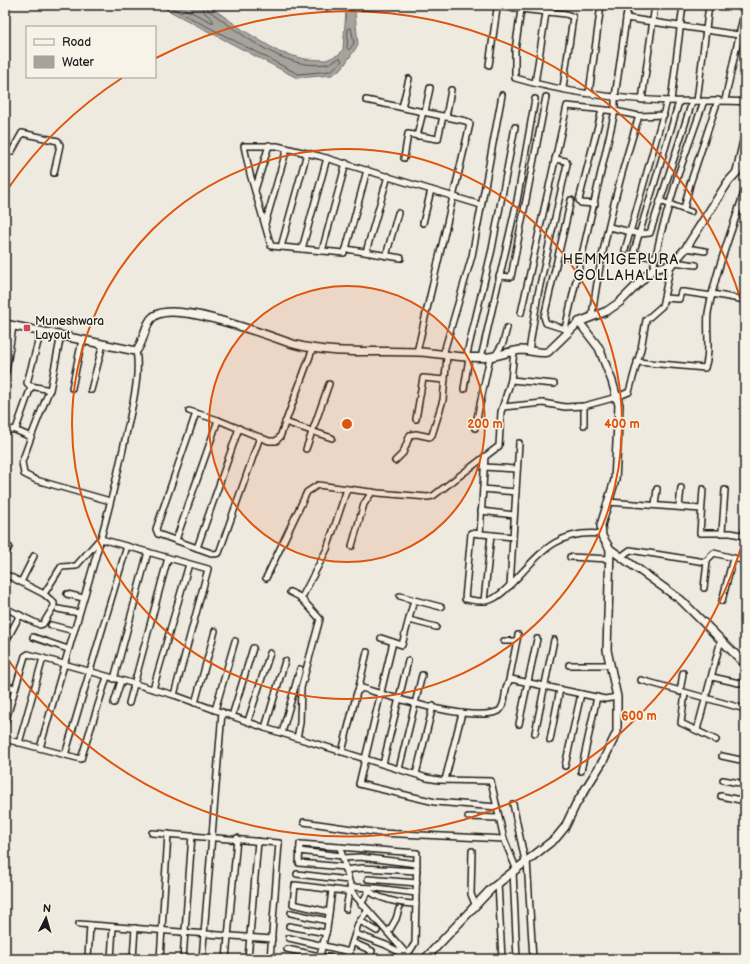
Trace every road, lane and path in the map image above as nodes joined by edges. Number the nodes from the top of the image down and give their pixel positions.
1 (601, 5) edge
2 (628, 5) edge
3 (655, 5) edge
4 (683, 5) edge
5 (709, 5) edge
6 (745, 8) edge
7 (521, 10) junction
8 (546, 13) junction
9 (626, 18) junction
10 (653, 22) junction
11 (680, 26) junction
12 (706, 30) junction
13 (740, 35) junction
14 (489, 65) dead end
15 (410, 79) dead end
16 (536, 83) junction
17 (430, 88) dead end
18 (563, 88) junction
19 (451, 90) dead end
20 (589, 93) junction
21 (502, 95) dead end
22 (546, 97) dead end
23 (616, 97) junction
24 (534, 99) dead end
25 (366, 100) dead end
26 (642, 100) junction
27 (718, 100) junction
28 (725, 100) junction
29 (669, 101) junction
30 (704, 101) junction
31 (679, 102) junction
32 (694, 102) junction
33 (745, 102) edge
34 (402, 107) junction
35 (602, 110) junction
36 (615, 111) junction
37 (424, 112) junction
38 (664, 115) junction
39 (445, 116) junction
40 (639, 116) junction
41 (515, 127) dead end
42 (745, 132) edge
43 (417, 136) junction
44 (269, 145) junction
45 (287, 148) junction
46 (307, 153) junction
47 (5, 154) edge
48 (327, 158) junction
49 (404, 158) dead end
50 (555, 159) junction
51 (346, 164) junction
52 (745, 164) edge
53 (367, 170) junction
54 (736, 171) junction
55 (54, 173) dead end
56 (388, 176) junction
57 (745, 189) edge
58 (431, 190) junction
59 (255, 192) junction
60 (453, 196) junction
61 (571, 200) dead end
62 (660, 201) junction
63 (595, 204) junction
64 (670, 204) junction
65 (481, 205) junction
66 (658, 208) junction
67 (739, 208) junction
68 (684, 209) junction
69 (745, 210) edge
70 (667, 212) junction
71 (691, 212) dead end
72 (398, 213) dead end
73 (423, 223) dead end
74 (265, 224) junction
75 (609, 227) junction
76 (630, 231) junction
77 (640, 234) junction
78 (281, 247) junction
79 (686, 248) junction
80 (302, 249) junction
81 (346, 249) junction
82 (625, 250) dead end
83 (322, 251) junction
84 (705, 251) dead end
85 (366, 252) junction
86 (386, 256) junction
87 (401, 258) dead end
88 (655, 258) junction
89 (672, 264) junction
90 (696, 265) dead end
91 (653, 269) junction
92 (499, 276) junction
93 (712, 295) junction
94 (664, 298) junction
95 (745, 300) edge
96 (521, 313) dead end
97 (592, 316) junction
98 (579, 322) junction
99 (5, 324) edge
100 (13, 326) junction
101 (507, 328) dead end
102 (567, 330) junction
103 (40, 331) junction
104 (61, 335) junction
105 (82, 340) junction
106 (103, 344) junction
107 (313, 348) junction
108 (136, 351) junction
109 (514, 351) junction
110 (529, 351) junction
111 (418, 352) junction
112 (445, 356) junction
113 (492, 357) junction
114 (467, 358) junction
115 (481, 358) junction
116 (638, 362) junction
117 (6, 372) edge
118 (445, 380) junction
119 (511, 380) junction
120 (329, 384) dead end
121 (554, 384) dead end
122 (31, 386) junction
123 (72, 388) dead end
124 (464, 389) dead end
125 (91, 390) dead end
126 (49, 391) junction
127 (618, 397) junction
128 (584, 406) junction
129 (502, 407) junction
130 (189, 411) dead end
131 (196, 413) junction
132 (416, 419) dead end
133 (218, 420) junction
134 (285, 422) junction
135 (584, 425) dead end
136 (239, 428) junction
137 (475, 428) dead end
138 (5, 430) edge
139 (15, 430) junction
140 (312, 431) junction
141 (31, 437) junction
142 (260, 437) junction
143 (332, 438) dead end
144 (519, 443) dead end
145 (306, 448) dead end
146 (485, 456) junction
147 (395, 461) dead end
148 (484, 467) junction
149 (518, 469) junction
150 (681, 488) dead end
151 (348, 489) junction
152 (657, 489) dead end
153 (703, 489) dead end
154 (483, 490) junction
155 (726, 490) dead end
156 (372, 492) junction
157 (516, 492) junction
158 (110, 501) junction
159 (608, 502) junction
160 (655, 505) junction
161 (679, 507) junction
162 (701, 509) junction
163 (481, 511) junction
164 (514, 515) junction
165 (745, 529) edge
166 (722, 532) junction
167 (480, 534) junction
168 (601, 534) junction
169 (491, 535) junction
170 (745, 536) edge
171 (513, 537) junction
172 (101, 540) junction
173 (176, 540) junction
174 (127, 546) junction
175 (352, 546) dead end
176 (9, 547) dead end
177 (197, 548) junction
178 (610, 550) junction
179 (148, 552) junction
180 (5, 554) edge
181 (34, 556) dead end
182 (622, 556) junction
183 (570, 557) dead end
184 (168, 558) junction
185 (733, 558) junction
186 (610, 559) junction
187 (745, 561) edge
188 (707, 562) junction
189 (190, 564) junction
190 (5, 574) edge
191 (266, 578) dead end
192 (20, 582) junction
193 (510, 586) junction
194 (704, 588) dead end
195 (290, 592) dead end
196 (44, 594) junction
197 (67, 594) dead end
198 (400, 596) dead end
199 (83, 598) junction
200 (301, 599) junction
201 (414, 600) junction
202 (484, 601) junction
203 (722, 601) dead end
204 (441, 607) dead end
205 (5, 608) edge
206 (58, 608) dead end
207 (79, 613) junction
208 (20, 615) junction
209 (409, 620) junction
210 (51, 625) dead end
211 (436, 627) dead end
212 (74, 631) junction
213 (215, 631) dead end
214 (518, 635) dead end
215 (33, 637) dead end
216 (381, 638) dead end
217 (537, 639) dead end
218 (554, 640) dead end
219 (721, 640) junction
220 (235, 641) dead end
221 (504, 641) dead end
222 (393, 642) junction
223 (516, 642) junction
224 (5, 643) edge
225 (253, 648) dead end
226 (68, 649) junction
227 (367, 652) dead end
228 (270, 653) dead end
229 (43, 658) junction
230 (285, 661) dead end
231 (408, 661) dead end
232 (64, 664) junction
233 (745, 664) edge
234 (569, 665) dead end
235 (610, 666) junction
236 (300, 669) dead end
237 (90, 672) junction
238 (683, 673) dead end
239 (422, 676) dead end
240 (107, 677) junction
241 (712, 677) junction
242 (114, 679) junction
243 (509, 680) junction
244 (641, 680) dead end
245 (121, 681) junction
246 (528, 682) junction
247 (739, 683) dead end
248 (134, 684) junction
249 (545, 685) junction
250 (5, 686) edge
251 (15, 688) junction
252 (560, 689) junction
253 (152, 690) junction
254 (357, 692) junction
255 (682, 692) junction
256 (381, 694) junction
257 (581, 694) junction
258 (174, 695) junction
259 (597, 697) junction
260 (617, 697) junction
261 (400, 699) junction
262 (706, 699) junction
263 (415, 702) junction
264 (114, 703) dead end
265 (129, 703) dead end
266 (195, 703) junction
267 (8, 704) edge
268 (433, 706) junction
269 (745, 708) edge
270 (215, 710) junction
271 (222, 712) junction
272 (462, 713) junction
273 (232, 716) junction
274 (248, 721) junction
275 (5, 722) edge
276 (519, 724) dead end
277 (265, 728) junction
278 (697, 730) junction
279 (282, 733) junction
280 (535, 734) dead end
281 (297, 738) junction
282 (5, 739) edge
283 (550, 740) dead end
284 (716, 740) dead end
285 (19, 743) junction
286 (40, 748) junction
287 (342, 752) junction
288 (65, 755) junction
289 (722, 756) dead end
290 (364, 758) junction
291 (745, 762) edge
292 (383, 764) junction
293 (565, 766) dead end
294 (399, 769) junction
295 (581, 771) dead end
296 (416, 774) junction
297 (445, 780) junction
298 (723, 780) dead end
299 (745, 784) edge
300 (721, 796) dead end
301 (745, 801) edge
302 (513, 804) dead end
303 (497, 807) junction
304 (468, 817) dead end
305 (499, 818) junction
306 (304, 822) dead end
307 (152, 833) dead end
308 (168, 834) junction
309 (192, 835) junction
310 (212, 836) junction
311 (237, 838) junction
312 (504, 839) junction
313 (258, 841) junction
314 (340, 846) junction
315 (299, 851) junction
316 (472, 851) dead end
317 (342, 857) junction
318 (526, 861) junction
319 (418, 864) junction
320 (344, 869) junction
321 (515, 870) junction
322 (417, 871) junction
323 (297, 874) dead end
324 (368, 879) dead end
325 (348, 880) junction
326 (417, 883) junction
327 (498, 883) junction
328 (332, 890) junction
329 (350, 890) junction
330 (368, 890) junction
331 (416, 893) junction
332 (361, 904) junction
333 (416, 904) junction
334 (475, 904) junction
335 (346, 909) dead end
336 (399, 909) dead end
337 (367, 911) junction
338 (330, 912) junction
339 (291, 913) dead end
340 (328, 921) junction
341 (360, 921) junction
342 (79, 924) dead end
343 (90, 925) junction
344 (290, 926) dead end
345 (113, 927) junction
346 (135, 928) junction
347 (162, 930) junction
348 (377, 930) dead end
349 (185, 932) junction
350 (388, 932) junction
351 (326, 933) junction
352 (204, 934) junction
353 (356, 934) junction
354 (228, 936) junction
355 (250, 937) junction
356 (289, 938) dead end
357 (272, 939) junction
358 (354, 943) junction
359 (323, 945) junction
360 (287, 949) dead end
361 (350, 952) junction
362 (402, 952) junction
363 (409, 957) edge
364 (88, 958) dead end
365 (319, 958) edge
366 (111, 959) edge
367 (133, 959) edge
368 (160, 959) edge
369 (183, 959) edge
370 (202, 959) edge
371 (226, 959) edge
372 (248, 959) edge
373 (270, 959) edge
374 (333, 959) edge
375 (348, 959) edge
376 (369, 959) edge
377 (396, 959) edge
378 (425, 959) edge
379 (502, 959) edge
380 (517, 959) edge
381 (533, 959) edge

1 - 20 street
2 - 9 street
3 - 10 street
4 - 11 street
5 - 12 street
6 - 13 street
7 - 8 street
7 - 14 street
7 - 16 street
8 - 16 street
8 - 18 street
9 - 10 street
9 - 23 street
10 - 11 street
10 - 26 street
11 - 12 street
11 - 29 street
12 - 13 street
12 - 32 street
13 - 28 street
15 - 34 street
16 - 18 street
17 - 37 street
18 - 20 street
19 - 39 street
20 - 23 street
21 - 65 street
22 - 92 street
23 - 26 street
23 - 36 street
24 - 92 street
25 - 34 street
26 - 29 street
27 - 28 street
27 - 30 street
27 - 68 street
28 - 33 street
29 - 31 street
29 - 38 street
30 - 32 street
30 - 64 street
31 - 32 street
31 - 77 street
32 - 62 street
34 - 37 street
35 - 36 street
35 - 50 street
35 - 63 street
36 - 40 street
36 - 63 street
37 - 39 street
37 - 43 street
38 - 40 street
38 - 76 street
39 - 43 street
39 - 60 street
40 - 75 street
41 - 114 street
42 - 54 street
43 - 49 street
44 - 45 street
44 - 59 street
44 - 59 street
45 - 46 street
45 - 74 street
46 - 48 street
46 - 78 street
47 - 55 street
48 - 51 street
48 - 80 street
50 - 96 street
50 - 110 street
51 - 53 street
51 - 83 street
52 - 54 street
53 - 56 street
53 - 81 street
54 - 79 street
56 - 58 street
56 - 85 street
57 - 67 street
58 - 60 street
58 - 73 street
59 - 74 street
60 - 65 street
60 - 111 street
61 - 102 street
62 - 64 street
62 - 66 street
63 - 102 street
64 - 68 street
64 - 70 street
65 - 112 street
66 - 70 street
66 - 77 street
67 - 69 street
67 - 93 street
68 - 71 street
70 - 88 street
72 - 86 street
74 - 78 street
75 - 76 street
75 - 97 street
76 - 77 street
76 - 82 street
77 - 88 street
78 - 80 street
79 - 84 street
79 - 89 street
80 - 83 street
81 - 83 street
81 - 85 street
85 - 86 street
86 - 87 street
88 - 91 street
89 - 90 street
89 - 91 street
89 - 94 street
91 - 97 street
92 - 115 street
93 - 94 street
93 - 95 street
93 - 116 street
94 - 116 street
97 - 98 street
98 - 102 street
98 - 127 street
99 - 100 street
100 - 103 street
100 - 117 street
101 - 113 street
102 - 110 street
103 - 104 street
103 - 122 street
104 - 105 street
104 - 126 street
105 - 106 street
105 - 123 street
106 - 108 street
106 - 125 street
107 - 108 street
107 - 111 street
107 - 134 street
108 - 158 street
109 - 110 street
109 - 113 street
109 - 119 street
111 - 112 street
112 - 114 street
112 - 118 street
113 - 115 street
113 - 137 street
114 - 115 street
114 - 124 street
116 - 127 street
118 - 132 street
118 - 147 street
119 - 121 street
119 - 129 street
120 - 140 street
122 - 126 street
122 - 139 street
126 - 141 street
127 - 128 street
127 - 159 street
128 - 129 street
128 - 135 street
129 - 146 street
130 - 131 street
131 - 133 street
131 - 173 street
133 - 136 street
133 - 173 street
134 - 140 street
134 - 142 street
136 - 142 street
136 - 177 street
138 - 139 street
139 - 141 street
140 - 143 street
140 - 145 street
141 - 158 street
142 - 177 street
144 - 149 street
146 - 148 street
146 - 156 street
148 - 149 street
148 - 154 street
149 - 157 street
150 - 161 street
151 - 156 street
151 - 191 street
151 - 200 street
152 - 160 street
153 - 162 street
154 - 157 street
154 - 163 street
155 - 166 street
156 - 175 street
157 - 164 street
158 - 172 street
159 - 160 street
159 - 168 street
160 - 161 street
161 - 162 street
162 - 166 street
163 - 164 street
163 - 167 street
164 - 171 street
165 - 170 street
166 - 170 street
167 - 169 street
167 - 202 street
168 - 178 street
168 - 193 street
169 - 171 street
169 - 202 street
171 - 193 street
172 - 174 street
172 - 196 street
172 - 199 street
173 - 177 street
174 - 179 street
174 - 237 street
176 - 180 street
178 - 182 street
178 - 186 street
179 - 184 street
179 - 242 street
181 - 192 street
182 - 188 street
182 - 219 street
183 - 186 street
184 - 189 street
184 - 248 street
185 - 187 street
185 - 188 street
185 - 203 street
186 - 235 street
188 - 194 street
189 - 253 street
189 - 258 street
190 - 192 street
192 - 196 street
193 - 202 street
195 - 200 street
196 - 208 street
197 - 199 street
198 - 201 street
199 - 207 street
200 - 281 street
201 - 204 street
201 - 209 street
205 - 208 street
206 - 207 street
207 - 212 street
208 - 224 street
209 - 211 street
209 - 222 street
210 - 212 street
212 - 226 street
213 - 266 street
214 - 223 street
215 - 226 street
216 - 222 street
217 - 246 street
218 - 249 street
219 - 233 street
219 - 241 street
220 - 270 street
221 - 223 street
222 - 256 street
223 - 243 street
225 - 273 street
226 - 232 street
227 - 254 street
228 - 274 street
229 - 232 street
229 - 251 street
229 - 285 street
230 - 277 street
231 - 261 street
232 - 237 street
232 - 286 street
234 - 235 street
235 - 260 street
236 - 279 street
237 - 240 street
237 - 288 street
238 - 255 street
239 - 263 street
240 - 242 street
240 - 288 street
241 - 247 street
241 - 262 street
242 - 245 street
243 - 246 street
243 - 272 street
244 - 255 street
245 - 248 street
245 - 264 street
246 - 249 street
246 - 276 street
248 - 253 street
248 - 265 street
249 - 252 street
249 - 280 street
250 - 251 street
251 - 267 street
252 - 257 street
252 - 283 street
253 - 258 street
254 - 256 street
254 - 287 street
255 - 262 street
255 - 278 street
256 - 261 street
256 - 290 street
257 - 259 street
257 - 293 street
258 - 266 street
259 - 260 street
259 - 295 street
260 - 318 street
261 - 263 street
261 - 292 street
262 - 269 street
262 - 278 street
263 - 268 street
263 - 294 street
266 - 270 street
267 - 275 street
268 - 272 street
268 - 296 street
270 - 271 street
271 - 273 street
271 - 310 street
272 - 297 street
273 - 274 street
274 - 277 street
277 - 279 street
278 - 284 street
279 - 281 street
281 - 287 street
282 - 285 street
285 - 286 street
286 - 288 street
287 - 290 street
289 - 291 street
290 - 292 street
290 - 303 street
292 - 294 street
294 - 296 street
296 - 297 street
297 - 303 street
298 - 299 street
300 - 301 street
302 - 318 street
303 - 305 street
304 - 305 street
305 - 312 street
306 - 312 street
307 - 308 street
308 - 309 street
308 - 347 street
309 - 310 street
309 - 349 street
310 - 311 street
310 - 352 street
311 - 313 street
311 - 354 street
312 - 321 street
313 - 355 street
313 - 357 street
314 - 315 street
314 - 317 street
314 - 319 street
315 - 317 street
315 - 320 street
316 - 334 street
317 - 319 street
317 - 320 street
318 - 321 street
318 - 381 street
319 - 322 street
320 - 322 street
320 - 325 street
321 - 327 street
321 - 380 street
322 - 326 street
323 - 325 street
324 - 326 street
325 - 329 street
326 - 331 street
327 - 334 street
327 - 379 street
328 - 329 street
328 - 338 street
328 - 338 street
329 - 330 street
329 - 332 street
329 - 335 street
330 - 331 street
330 - 332 street
330 - 333 street
331 - 333 street
332 - 337 street
333 - 363 street
334 - 378 street
336 - 350 street
337 - 341 street
337 - 350 street
338 - 340 street
339 - 340 street
340 - 351 street
341 - 348 street
341 - 353 street
342 - 343 street
343 - 345 street
343 - 364 street
344 - 351 street
345 - 346 street
345 - 366 street
346 - 347 street
346 - 367 street
347 - 349 street
347 - 368 street
349 - 352 street
349 - 369 street
350 - 362 street
351 - 359 street
352 - 354 street
352 - 370 street
353 - 358 street
353 - 362 street
354 - 355 street
354 - 371 street
355 - 357 street
355 - 372 street
356 - 359 street
357 - 373 street
358 - 361 street
358 - 376 street
359 - 361 street
359 - 365 street
360 - 365 street
361 - 375 street
362 - 363 street
362 - 377 street
365 - 374 street

